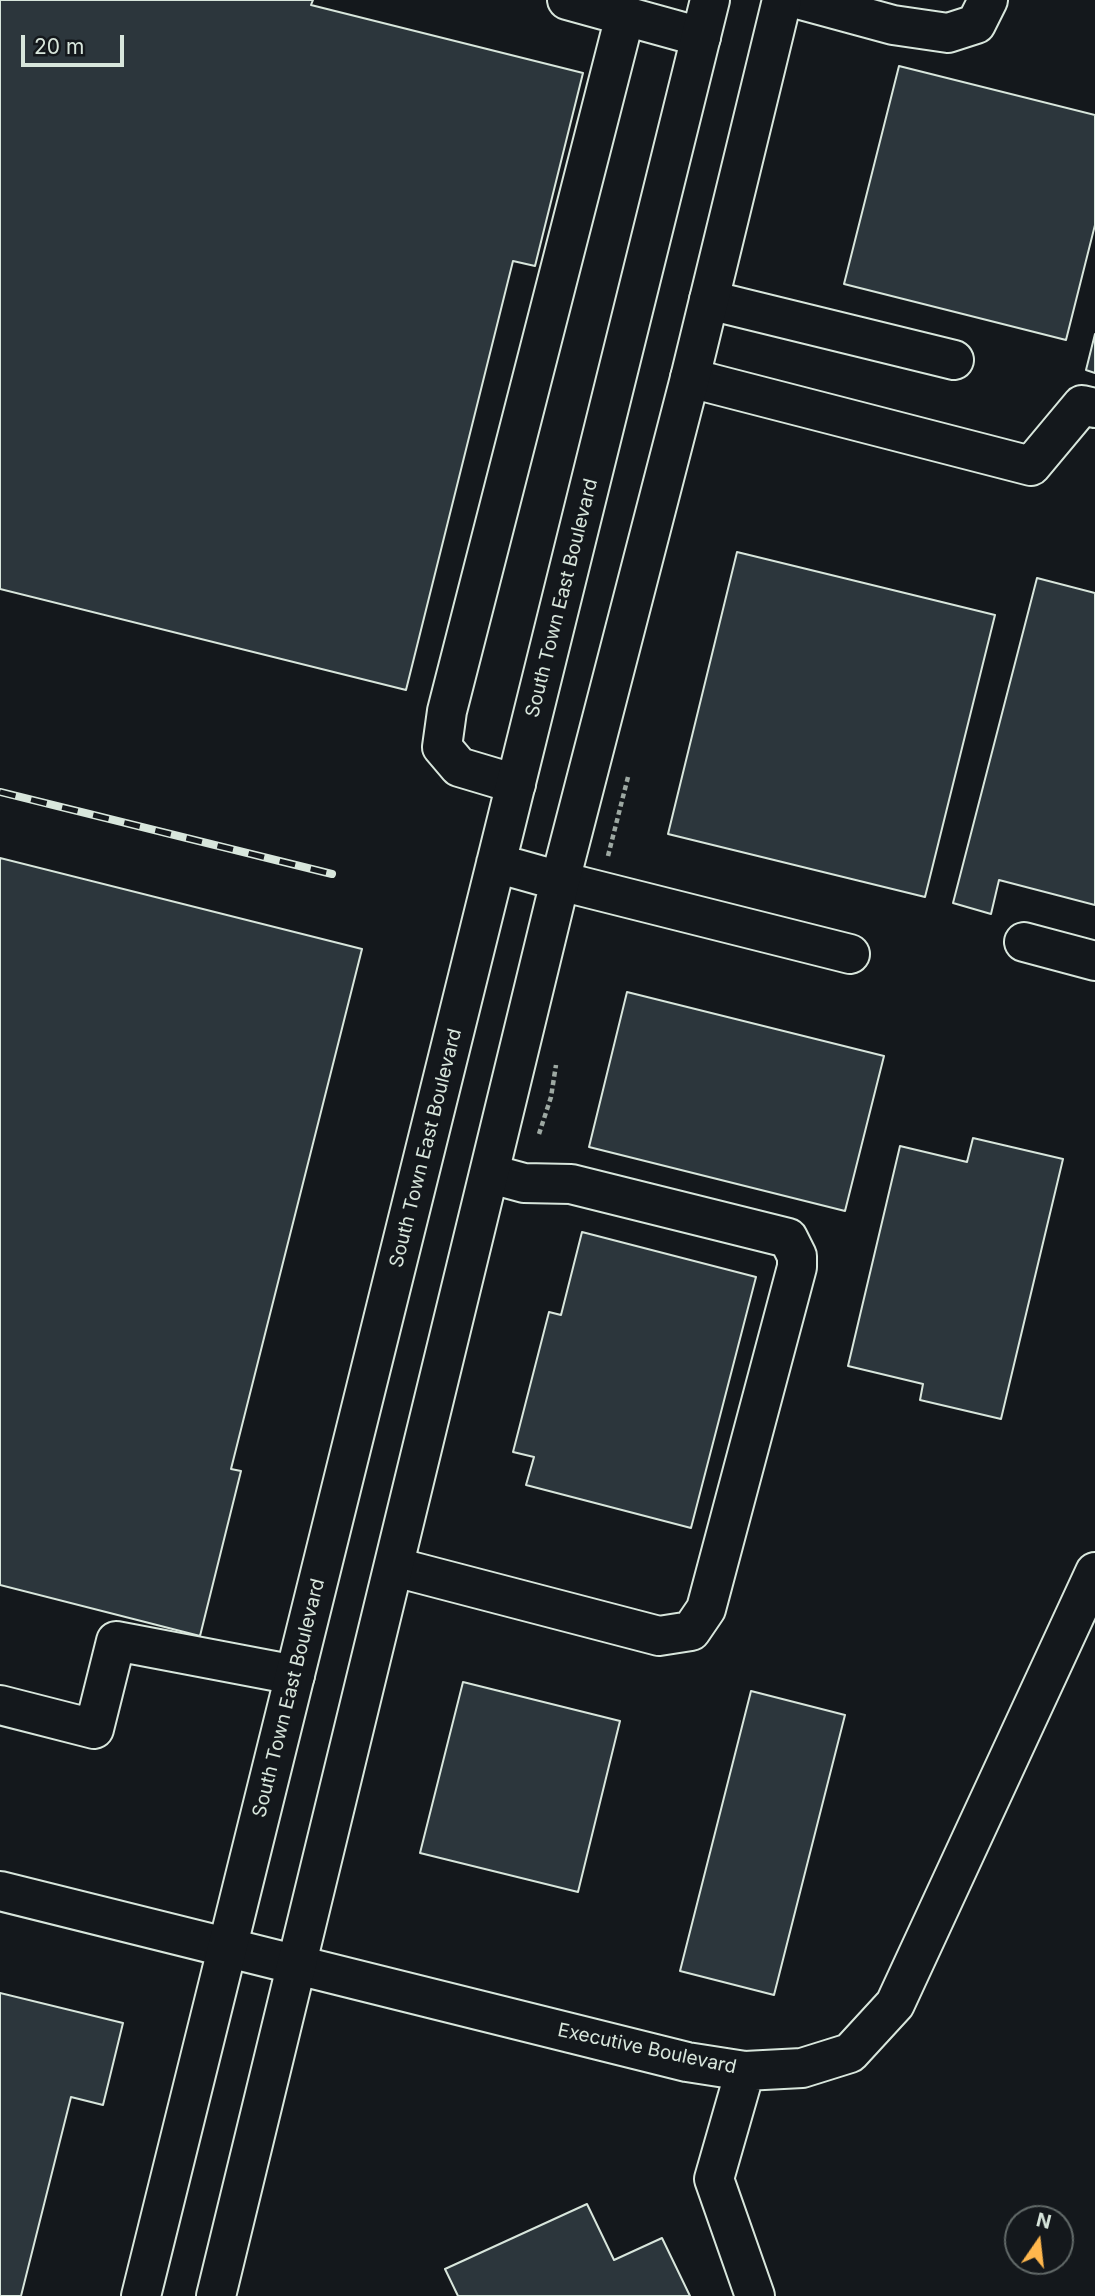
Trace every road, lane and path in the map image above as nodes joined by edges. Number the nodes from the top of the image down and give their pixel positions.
1 (567, 0) edge
2 (710, 0) edge
3 (782, 0) edge
4 (801, 0) edge
5 (988, 0) edge
6 (625, 16) junction
7 (701, 37) junction
8 (709, 300) junction
9 (954, 360) dead end
10 (690, 377) junction
11 (1095, 408) edge
12 (516, 784) junction
13 (496, 863) junction
14 (560, 881) junction
15 (1024, 942) dead end
16 (850, 954) dead end
17 (1095, 961) edge
18 (491, 1174) junction
19 (396, 1567) junction
20 (1095, 1572) edge
21 (295, 1675) junction
22 (0, 1705) edge
23 (0, 1891) edge
24 (227, 1950) junction
25 (295, 1965) junction
26 (745, 2071) junction
27 (141, 2296) edge
28 (216, 2296) edge
29 (755, 2296) edge

1 - 6 main road
2 - 7 main road, South Town East Boulevard
3 - 8 main road
4 - 5 main road
6 - 7 main road
6 - 12 main road
7 - 12 main road, South Town East Boulevard
8 - 9 main road
8 - 10 main road
10 - 11 main road
10 - 14 main road
12 - 13 main road, South Town East Boulevard
13 - 14 main road
13 - 21 main road, South Town East Boulevard
14 - 16 main road
14 - 18 main road
15 - 17 main road
18 - 19 main road
18 - 19 main road
19 - 25 main road
20 - 26 main road, Executive Boulevard
21 - 22 main road
21 - 24 main road, South Town East Boulevard
23 - 24 main road, Executive Boulevard
24 - 25 main road, Executive Boulevard
24 - 27 main road, South Town East Boulevard
25 - 26 main road, Executive Boulevard
25 - 28 main road
26 - 29 main road

